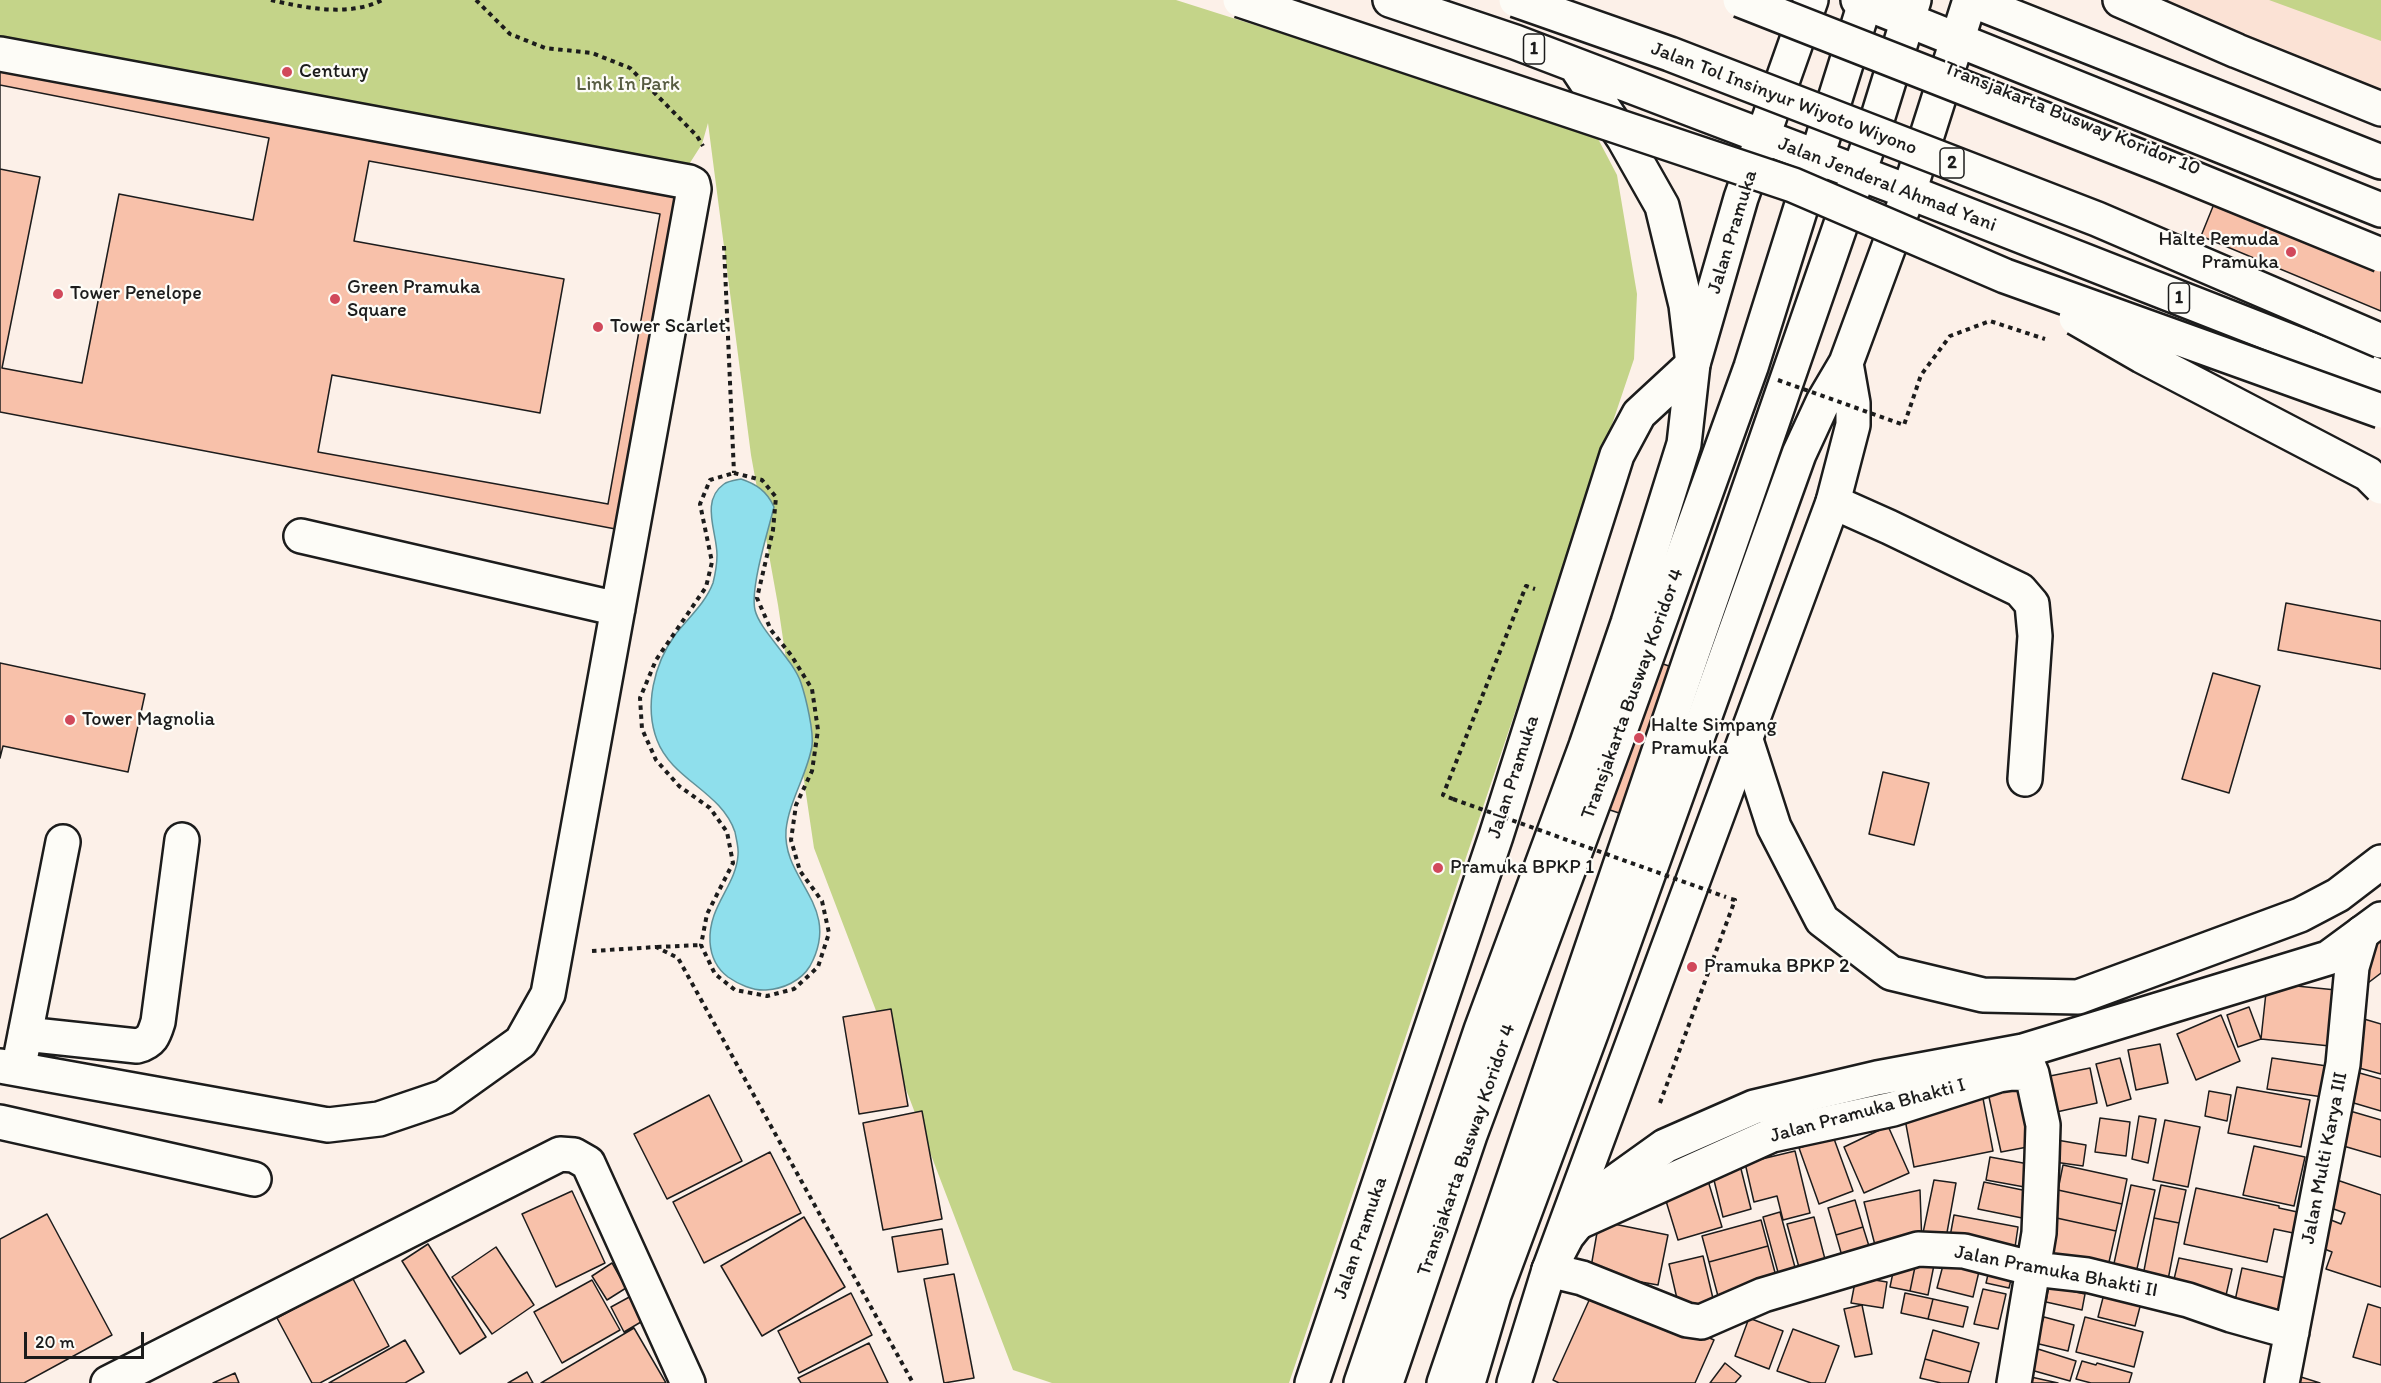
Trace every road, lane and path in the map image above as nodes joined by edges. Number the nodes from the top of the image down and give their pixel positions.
1 (271, 0) edge
2 (382, 0) edge
3 (1240, 0) edge
4 (1390, 0) edge
5 (1516, 0) edge
6 (1547, 0) edge
7 (1740, 0) edge
8 (1759, 0) edge
9 (1970, 0) edge
10 (2120, 0) edge
11 (1863, 1) edge
12 (1808, 8) edge
13 (1911, 9) edge
14 (1856, 35) junction
15 (1899, 50) junction
16 (0, 54) edge
17 (1953, 54) junction
18 (1575, 65) junction
19 (1781, 84) junction
20 (1833, 106) junction
21 (2381, 109) edge
22 (1876, 123) junction
23 (1763, 138) junction
24 (1926, 142) junction
25 (1817, 158) junction
26 (2381, 162) edge
27 (1858, 174) junction
28 (1909, 192) junction
29 (2381, 210) edge
30 (2381, 247) edge
31 (2381, 255) edge
32 (2005, 276) junction
33 (2381, 327) edge
34 (2381, 341) edge
35 (1846, 363) junction
36 (1693, 364) junction
37 (2381, 377) edge
38 (2381, 411) edge
39 (2381, 487) edge
40 (1833, 502) junction
41 (301, 536) dead end
42 (1570, 602) junction
43 (618, 609) junction
44 (1746, 740) junction
45 (2025, 779) dead end
46 (182, 840) dead end
47 (63, 842) dead end
48 (2381, 862) edge
49 (2372, 926) edge
50 (701, 945) junction
51 (656, 947) junction
52 (556, 953) junction
53 (25, 1034) junction
54 (2027, 1062) junction
55 (9, 1068) edge
56 (1660, 1103) dead end
57 (0, 1122) edge
58 (254, 1179) dead end
59 (2034, 1269) junction
60 (1549, 1270) junction
61 (1485, 1325) junction
62 (2292, 1332) junction
63 (108, 1383) edge
64 (688, 1383) edge
65 (913, 1383) edge
66 (1312, 1383) edge
67 (1361, 1383) edge
68 (1386, 1383) edge
69 (1444, 1383) edge
70 (1468, 1383) edge
71 (1514, 1383) edge
72 (2014, 1383) edge
73 (2282, 1383) edge

1 - 2 path
3 - 32 main road, bridge
4 - 18 main road, Jalan Jenderal Ahmad Yani / 1
5 - 34 main road, Jalan Tol Insinyur Wiyoto Wiyono / 2, bridge
6 - 19 main road
7 - 31 main road, bridge
8 - 12 main road, Transjakarta Busway Koridor 10
9 - 17 main road
9 - 26 main road
10 - 21 main road
11 - 13 main road
11 - 14 main road, Transjakarta Busway Koridor 4
12 - 14 main road, Transjakarta Busway Koridor 10
12 - 19 main road, Jalan Pramuka
13 - 15 main road, Transjakarta Busway Koridor 4
13 - 17 main road
14 - 15 main road, Transjakarta Busway Koridor 10
14 - 20 main road, Transjakarta Busway Koridor 4
15 - 17 main road, Transjakarta Busway Koridor 10
15 - 22 main road, Transjakarta Busway Koridor 4
16 - 43 main road
17 - 24 main road
17 - 29 main road
17 - 30 main road, Transjakarta Busway Koridor 10
18 - 23 main road, Jalan Jenderal Ahmad Yani / 1
18 - 36 main road
19 - 20 main road
19 - 23 main road, Jalan Pramuka
20 - 22 main road
20 - 25 main road, Transjakarta Busway Koridor 4
22 - 24 main road
22 - 27 main road, Transjakarta Busway Koridor 4
23 - 25 main road, Jalan Jenderal Ahmad Yani / 1
23 - 36 main road, Jalan Pramuka
24 - 28 main road
24 - 33 main road
25 - 27 main road, Jalan Jenderal Ahmad Yani / 1
25 - 68 main road, Transjakarta Busway Koridor 4
27 - 28 main road, Jalan Jenderal Ahmad Yani / 1
27 - 69 main road, Transjakarta Busway Koridor 4
28 - 35 main road
28 - 37 main road, Jalan Jenderal Ahmad Yani / 1
32 - 38 main road, bridge
32 - 39 main road, bridge
35 - 40 main road
35 - 61 main road
36 - 42 main road, Jalan Pramuka
36 - 67 main road, Jalan Pramuka
40 - 44 main road
40 - 45 main road
41 - 43 main road
42 - 56 path, bridge
42 - 66 main road, Jalan Pramuka
43 - 52 main road
44 - 48 main road
44 - 60 main road
46 - 53 main road
47 - 53 main road
49 - 54 main road
49 - 62 main road, Jalan Multi Karya III
50 - 50 path
50 - 51 path
51 - 52 path
51 - 65 path
52 - 55 main road
53 - 55 main road
54 - 59 main road
54 - 60 main road
57 - 58 main road
59 - 60 main road, Jalan Pramuka Bhakti II
59 - 62 main road, Jalan Pramuka Bhakti II
59 - 72 main road
60 - 61 main road
60 - 71 main road
61 - 70 main road
62 - 73 main road, Jalan Multi Karya III
63 - 64 main road

